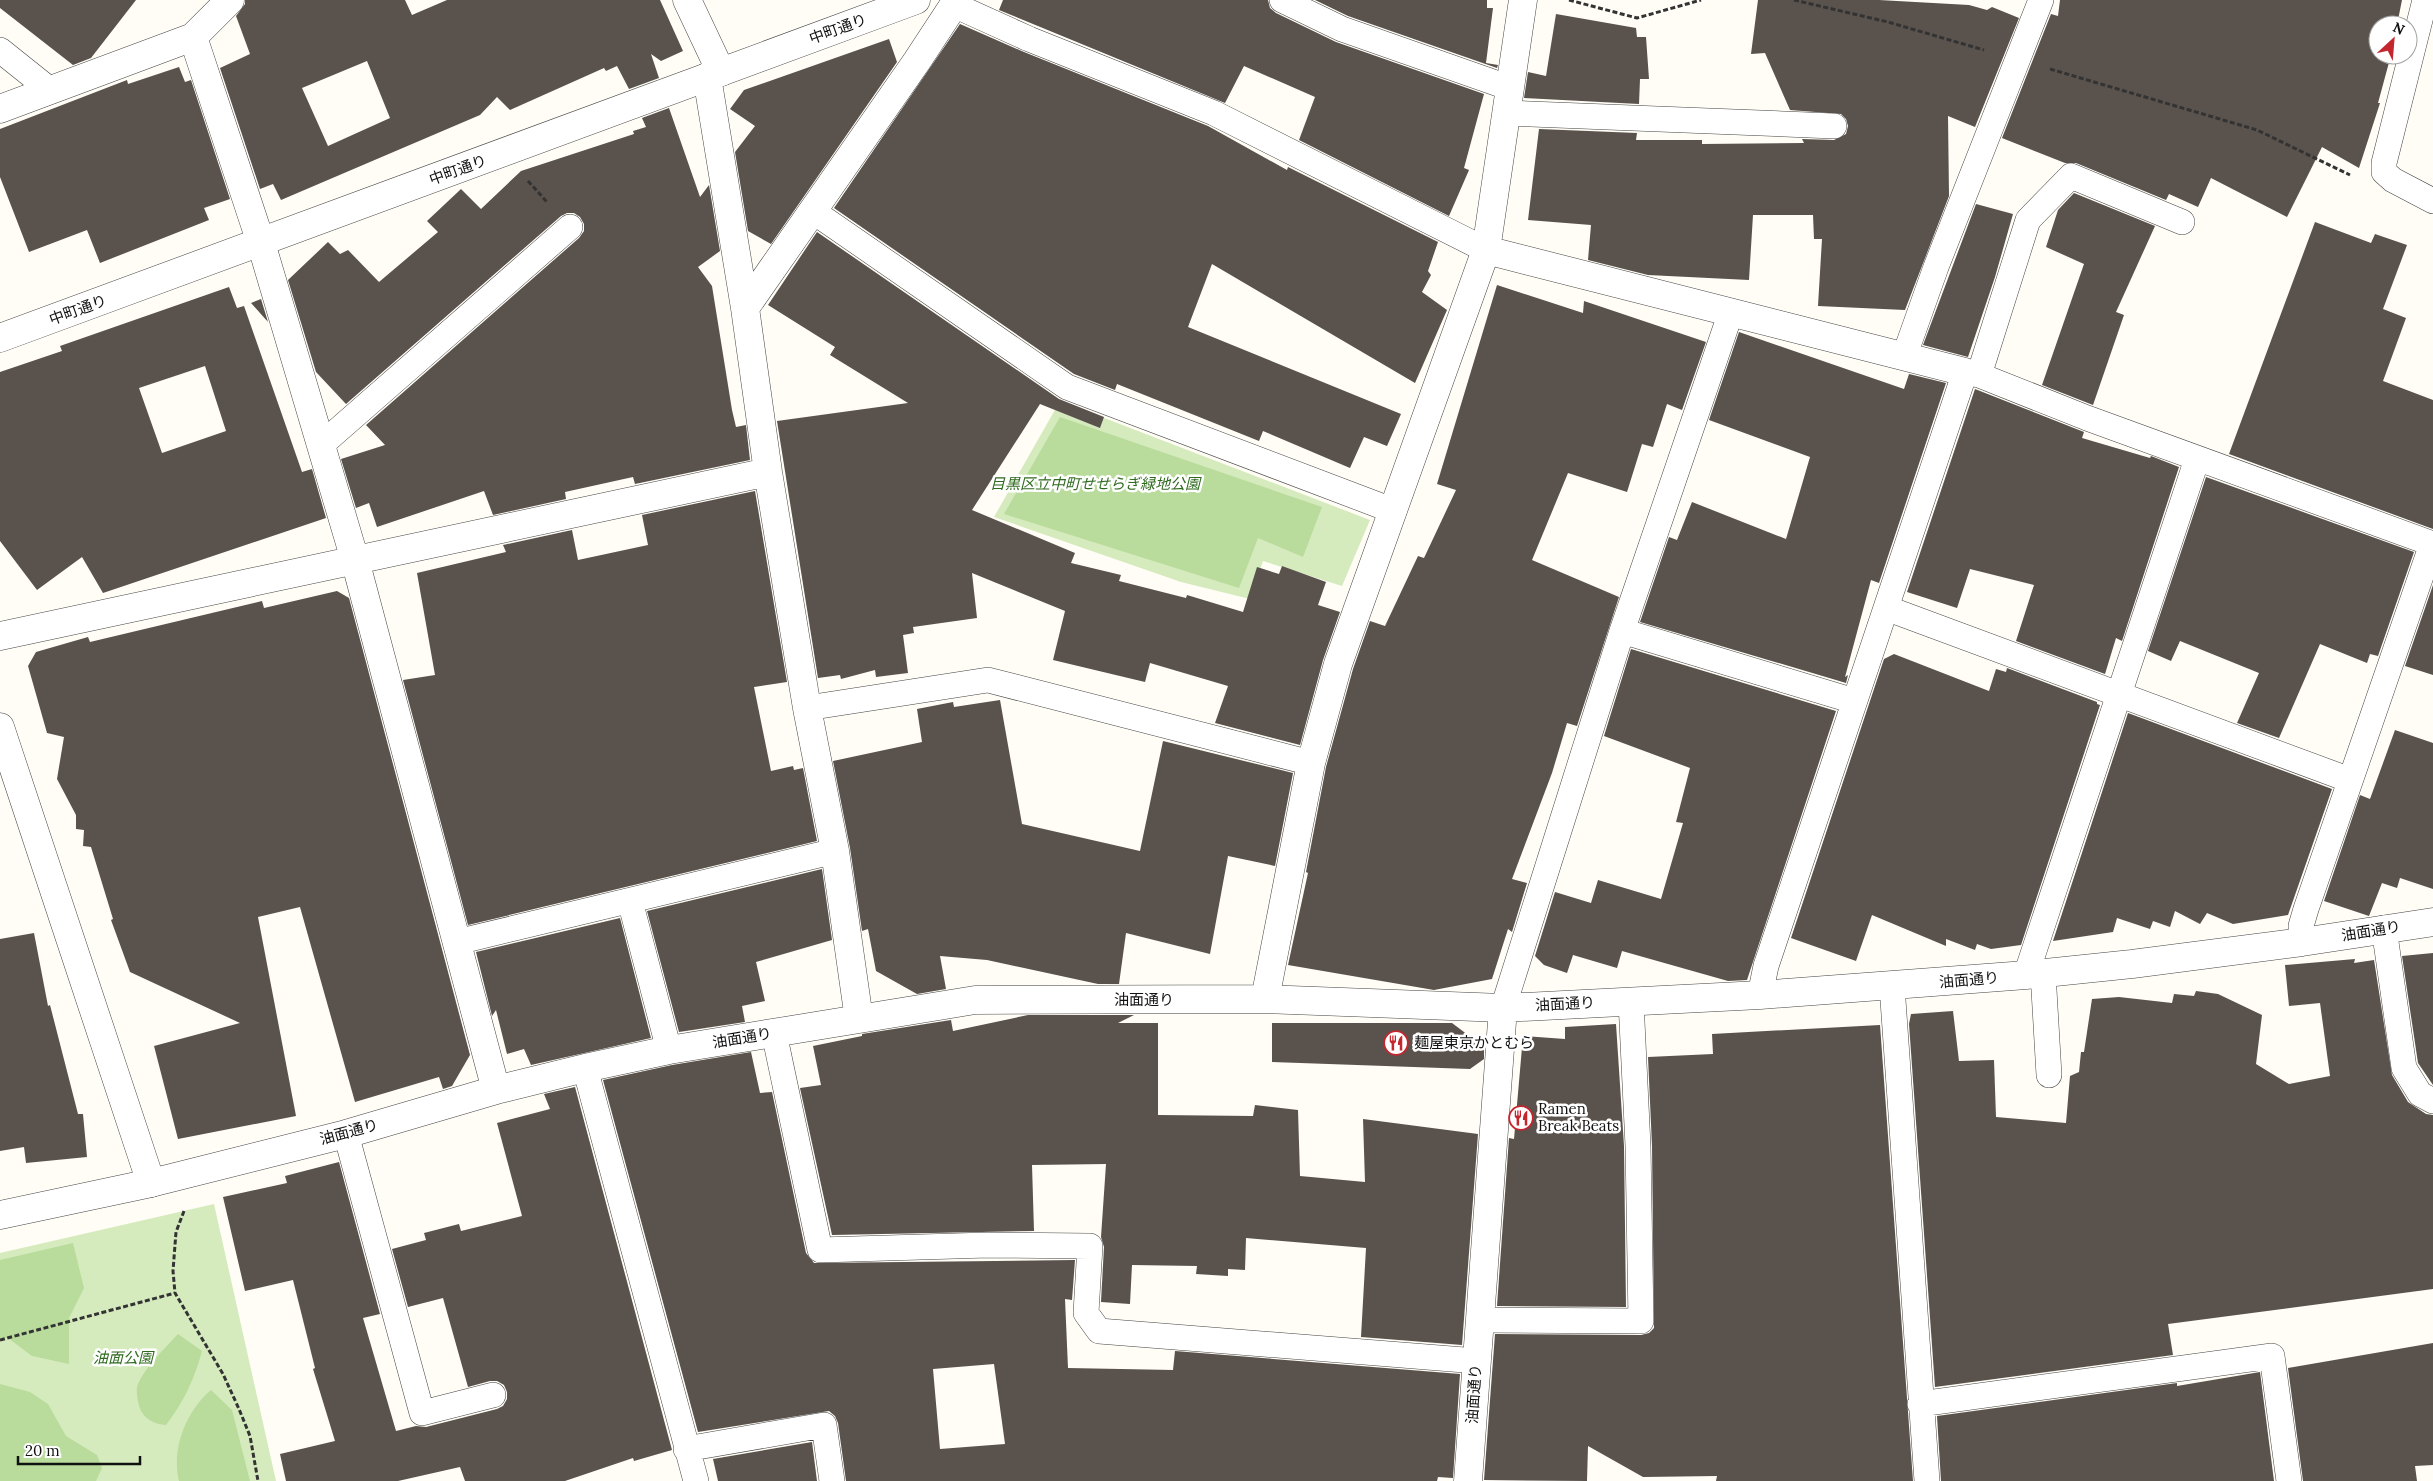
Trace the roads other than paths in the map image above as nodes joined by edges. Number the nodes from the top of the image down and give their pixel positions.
1 (230, 0) edge
2 (687, 0) edge
3 (916, 0) edge
4 (1282, 0) edge
5 (1523, 0) edge
6 (2042, 0) edge
7 (2425, 0) edge
8 (956, 2) edge
9 (193, 37) junction
10 (0, 50) edge
11 (714, 75) junction
12 (50, 90) junction
13 (1508, 101) junction
14 (0, 108) edge
15 (1834, 126) dead end
16 (2433, 201) edge
17 (814, 212) junction
18 (2182, 222) dead end
19 (570, 227) road end
20 (260, 243) junction
21 (1486, 250) junction
22 (745, 308) junction
23 (1731, 312) junction
24 (0, 338) edge
25 (1904, 357) junction
26 (1972, 374) junction
27 (321, 445) junction
28 (2198, 459) junction
29 (768, 472) junction
30 (1394, 511) junction
31 (2433, 544) edge
32 (355, 560) junction
33 (1886, 608) junction
34 (1622, 631) junction
35 (0, 636) edge
36 (2120, 695) junction
37 (1854, 701) junction
38 (808, 708) junction
39 (0, 727) edge
40 (1311, 763) junction
41 (2350, 780) junction
42 (835, 851) junction
43 (630, 901) junction
44 (2433, 922) edge
45 (2384, 928) junction
46 (457, 942) junction
47 (2302, 942) junction
48 (2035, 974) junction
49 (1892, 986) junction
50 (1760, 995) junction
51 (1265, 999) junction
52 (1632, 1001) junction
53 (1503, 1008) junction
54 (859, 1019) junction
55 (774, 1033) junction
56 (669, 1050) junction
57 (586, 1068) junction
58 (2049, 1075) dead end
59 (496, 1090) junction
60 (2433, 1101) edge
61 (346, 1134) junction
62 (152, 1183) junction
63 (0, 1216) edge
64 (1480, 1320) junction
65 (1477, 1361) junction
66 (493, 1395) dead end
67 (1920, 1404) junction
68 (686, 1449) junction
69 (696, 1481) edge
70 (832, 1481) edge
71 (1468, 1481) edge
72 (1927, 1481) edge
73 (2288, 1481) edge

1 - 9 street
2 - 11 street
3 - 11 street, 中町通り
4 - 13 lane
5 - 13 street
6 - 25 lane
7 - 16 lane
8 - 17 street
8 - 21 lane
9 - 12 street
9 - 20 street
10 - 12 lane
11 - 20 street, 中町通り
11 - 22 street
12 - 14 street
13 - 15 lane
13 - 21 street
17 - 22 street
17 - 30 lane
18 - 26 lane
19 - 27 lane
20 - 24 street, 中町通り
20 - 27 street
21 - 23 street
21 - 30 street
22 - 29 street
23 - 25 street
23 - 34 lane
25 - 26 street
26 - 28 lane
26 - 33 lane
27 - 32 street
28 - 31 lane
28 - 36 lane
29 - 32 street
29 - 38 street
30 - 40 street
31 - 41 lane
32 - 35 street
32 - 46 street
33 - 36 lane
33 - 37 lane
34 - 37 lane
34 - 53 lane
36 - 41 lane
36 - 48 lane
37 - 50 lane
38 - 40 lane
38 - 42 street
39 - 62 street
40 - 51 street
41 - 47 lane
42 - 43 lane
42 - 54 street
43 - 46 lane
43 - 56 lane
44 - 45 street, 油面通り
45 - 47 street, 油面通り
45 - 60 lane
46 - 59 street
47 - 48 street, 油面通り
48 - 49 street, 油面通り
48 - 58 lane
49 - 50 street, 油面通り
49 - 67 lane
50 - 52 street, 油面通り
51 - 53 street, 油面通り
51 - 54 street, 油面通り
52 - 53 street, 油面通り
52 - 64 lane
53 - 64 street, 油面通り
54 - 55 street, 油面通り
55 - 56 street, 油面通り
55 - 65 lane
56 - 57 street, 油面通り
57 - 59 street, 油面通り
57 - 68 lane
59 - 61 street, 油面通り
61 - 62 street, 油面通り
61 - 66 lane
62 - 63 street, 油面通り
64 - 65 street, 油面通り
65 - 71 street, 油面通り
67 - 72 lane
67 - 73 lane
68 - 69 lane
68 - 70 lane

